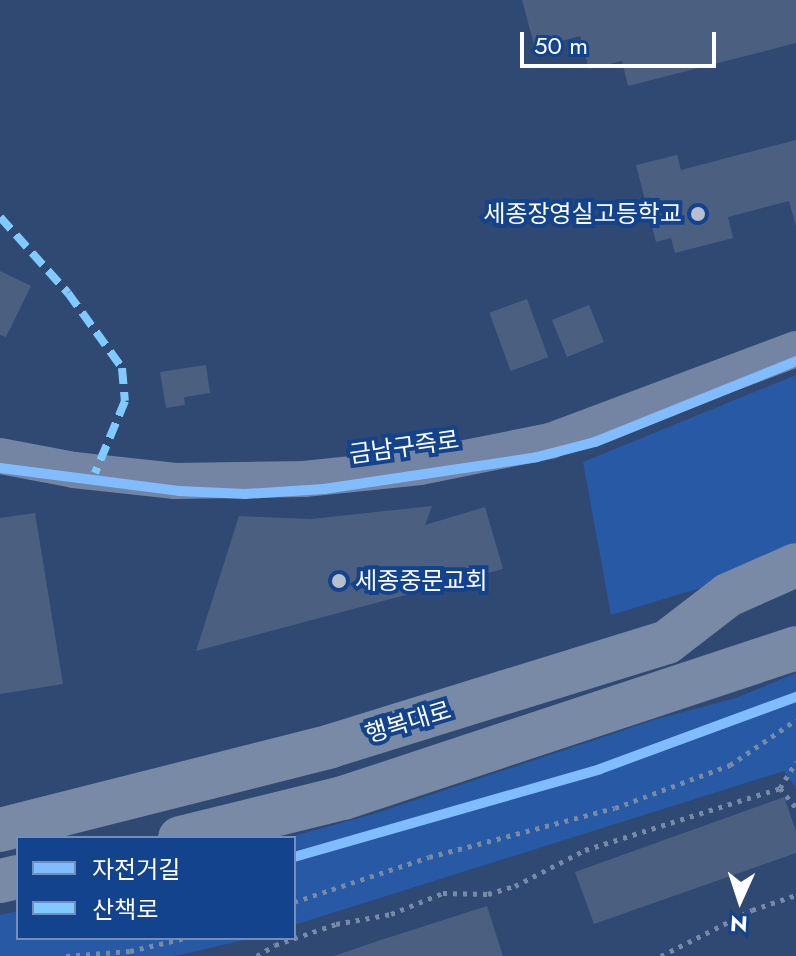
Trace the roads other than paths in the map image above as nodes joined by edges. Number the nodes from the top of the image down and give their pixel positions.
1 (796, 349) edge
2 (0, 456) edge
3 (796, 565) edge
4 (796, 594) edge
5 (796, 636) edge
6 (667, 642) junction
7 (796, 648) edge
8 (685, 684) junction
9 (0, 830) edge
10 (188, 836) edge

1 - 2 main road, 금남구즉로
3 - 6 highway, 행복대로
4 - 6 highway
5 - 8 highway
6 - 9 highway, 행복대로
7 - 8 highway, 행복대로
8 - 10 highway, 행복대로

